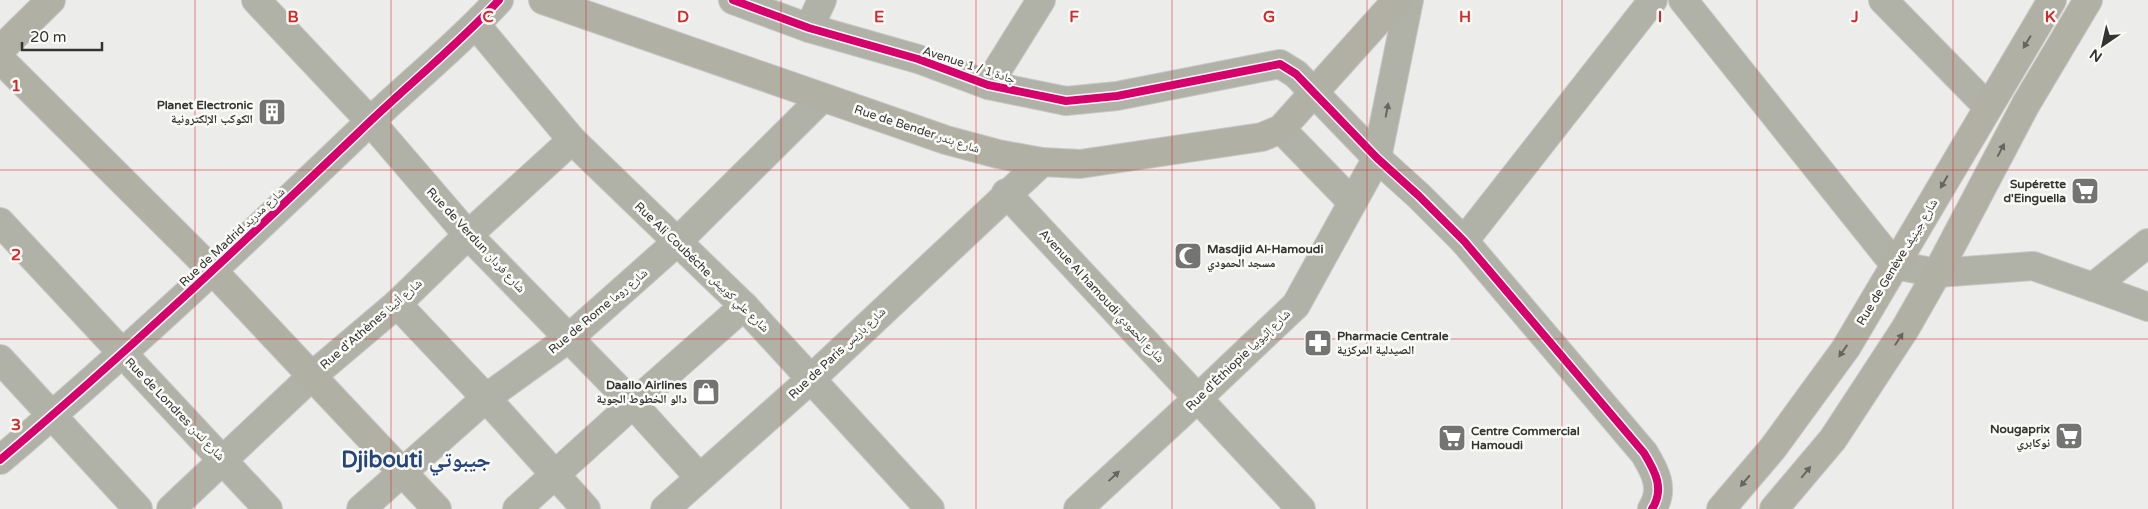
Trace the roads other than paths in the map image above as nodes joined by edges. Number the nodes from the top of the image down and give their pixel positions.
1 (51, 0) edge
2 (256, 0) edge
3 (499, 0) edge
4 (543, 0) edge
5 (733, 0) edge
6 (822, 0) edge
7 (1041, 0) edge
8 (1397, 0) edge
9 (1409, 0) edge
10 (1653, 0) edge
11 (1683, 0) edge
12 (1883, 0) edge
13 (2052, 0) edge
14 (2085, 1) edge
15 (476, 25) junction
16 (809, 28) junction
17 (0, 50) edge
18 (0, 59) edge
19 (988, 85) junction
20 (1313, 92) junction
21 (822, 98) junction
22 (1988, 107) junction
23 (370, 121) junction
24 (1281, 129) junction
25 (572, 140) junction
26 (1377, 158) junction
27 (1042, 162) junction
28 (1006, 193) junction
29 (1352, 202) junction
30 (0, 222) edge
31 (468, 234) junction
32 (677, 242) junction
33 (1464, 242) junction
34 (2148, 243) edge
35 (1895, 265) junction
36 (213, 271) junction
37 (1937, 273) junction
38 (2093, 287) junction
39 (397, 304) junction
40 (744, 306) junction
41 (2148, 307) edge
42 (569, 338) junction
43 (122, 354) junction
44 (0, 359) edge
45 (312, 376) junction
46 (811, 379) junction
47 (486, 398) junction
48 (1197, 400) junction
49 (633, 404) junction
50 (52, 416) junction
51 (0, 460) edge
52 (224, 460) junction
53 (404, 471) junction
54 (555, 474) junction
55 (699, 477) junction
56 (138, 509) edge
57 (171, 509) edge
58 (268, 509) edge
59 (361, 509) edge
60 (437, 509) edge
61 (517, 509) edge
62 (586, 509) edge
63 (665, 509) edge
64 (930, 509) edge
65 (1078, 509) edge
66 (1301, 509) edge
67 (1652, 509) edge
68 (1721, 509) edge
69 (1774, 509) edge

1 - 17 street
2 - 23 street, Rue de Verdun شارع فردان
3 - 15 street, Rue de Madrid شارع مدريد
4 - 21 street, Rue de Bender شارع بندر
5 - 16 street, Avenue 1 / جادة 1
6 - 16 street
7 - 19 street
8 - 20 street, Rue de Bender شارع بندر
26 -> 9 street, Rue d'Éthiopie شارع إثيوبيا
10 - 33 street
11 - 35 street
12 - 22 street
13 -> 22 street, Rue de Genève شارع جينيف
37 -> 14 street
15 - 23 street, Rue de Madrid شارع مدريد
15 - 25 street, Rue Ali Coubéche شارع علي كوبيش
16 - 19 street, Avenue 1 / جادة 1
18 - 36 street
19 - 20 street, Avenue 1 / جادة 1
20 - 24 street, Rue de Bender شارع بندر
20 - 26 street
21 - 27 street, Rue de Bender شارع بندر
21 - 32 street, Rue de Rome شارع روما
22 -> 35 street, Rue de Genève شارع جينيف
23 - 31 street, Rue de Verdun شارع فردان
23 - 36 street, Rue de Madrid شارع مدريد
24 - 27 street, Rue de Bender شارع بندر
24 - 29 street
25 - 31 street, Rue d'Athènes شارع أثينا
25 - 32 street, Rue Ali Coubéche شارع علي كوبيش
26 - 29 street, Rue d'Éthiopie شارع إثيوبيا
26 - 33 street
27 - 28 street, Rue de Paris شارع باريس
28 - 46 street, Rue de Paris شارع باريس
28 - 48 street, Avenue Al hamoudi شارع الحمودي
29 - 48 street, Rue d'Éthiopie شارع إثيوبيا
30 - 43 street, Rue de Londres شارع لندن
31 - 39 street, Rue d'Athènes شارع أثينا
31 - 42 street, Rue de Verdun شارع فردان
32 - 40 street, Rue Ali Coubéche شارع علي كوبيش
32 - 42 street, Rue de Rome شارع روما
33 - 67 street
34 - 38 street
35 - 37 street
35 -> 68 street, Rue de Genève شارع جينيف
36 - 43 street, Rue de Madrid شارع مدريد
36 - 45 street
37 - 38 street
69 -> 37 street
38 - 41 street
39 - 45 street, Rue d'Athènes شارع أثينا
39 - 47 street
40 - 46 street, Rue Ali Coubéche شارع علي كوبيش
40 - 49 street
42 - 47 street, Rue de Rome شارع روما
42 - 49 street, Rue de Verdun شارع فردان
43 - 50 street, Rue de Madrid شارع مدريد
43 - 52 street, Rue de Londres شارع لندن
44 - 50 street
45 - 52 street, Rue d'Athènes شارع أثينا
45 - 53 street
46 - 55 street, Rue de Paris شارع باريس
46 - 64 street, Rue Ali Coubéche شارع علي كوبيش
47 - 53 street, Rue de Rome شارع روما
47 - 54 street
65 -> 48 street, Rue d'Éthiopie شارع إثيوبيا
48 - 66 street, Avenue Al hamoudi شارع الحمودي
49 - 54 street
49 - 55 street, Rue de Verdun شارع فردان
50 - 51 street, Rue de Madrid شارع مدريد
50 - 56 street
52 - 57 street, Rue d'Athènes شارع أثينا
52 - 58 street, Rue de Londres شارع لندن
53 - 59 street, Rue de Rome شارع روما
53 - 60 street
54 - 61 street
54 - 62 street
55 - 63 street, Rue de Paris شارع باريس

